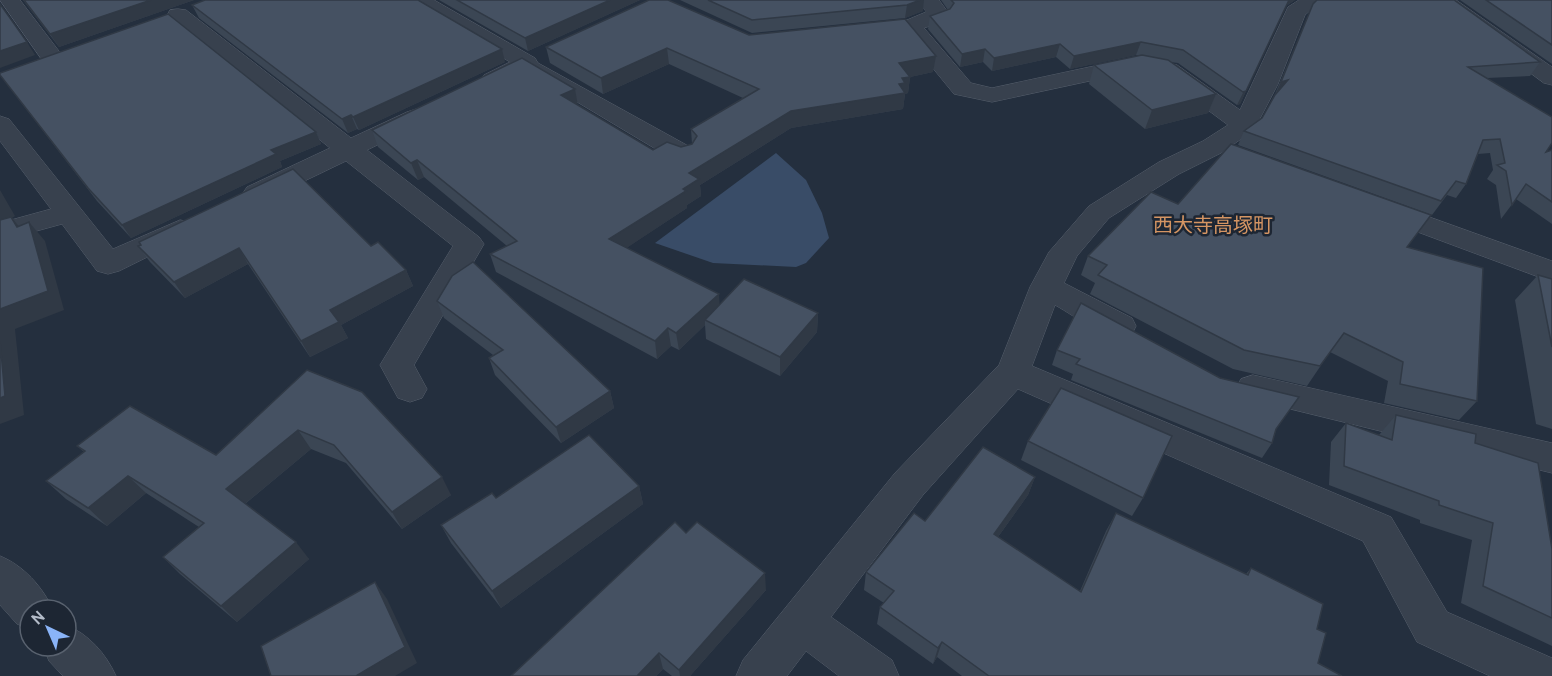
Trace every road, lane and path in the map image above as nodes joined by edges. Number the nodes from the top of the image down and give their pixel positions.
1 (9, 0) edge
2 (419, 0) edge
3 (928, 0) edge
4 (1312, 0) edge
5 (1442, 0) edge
6 (178, 15) dead end
7 (910, 26) junction
8 (841, 33) edge
9 (537, 58) junction
10 (53, 59) edge
11 (1546, 72) edge
12 (474, 88) edge
13 (433, 109) edge
14 (0, 124) edge
15 (1245, 125) junction
16 (1212, 147) junction
17 (349, 149) junction
18 (683, 154) edge
19 (1245, 159) edge
20 (1355, 200) edge
21 (234, 204) edge
22 (69, 213) junction
23 (203, 219) edge
24 (0, 232) edge
25 (1552, 272) edge
26 (1046, 287) junction
27 (1151, 343) edge
28 (1013, 372) junction
29 (1224, 382) edge
30 (410, 389) dead end
31 (1552, 458) edge
32 (0, 575) edge
33 (21, 598) edge
34 (802, 622) junction
35 (76, 658) edge
36 (93, 676) edge
37 (759, 676) edge
38 (876, 676) edge
39 (1540, 676) edge

1 - 10 street
2 - 9 street
3 - 7 street
4 - 15 street
5 - 11 street
6 - 17 street
7 - 8 street
7 - 15 street
9 - 12 street
9 - 18 street
13 - 17 street
14 - 22 street
15 - 16 street
16 - 19 street
16 - 26 street
17 - 21 street
17 - 30 street
20 - 25 street
22 - 23 street
22 - 24 street
26 - 27 street
26 - 28 street
28 - 34 street
28 - 39 street
29 - 31 street
32 - 33 street
34 - 37 street
34 - 38 street
35 - 36 street

